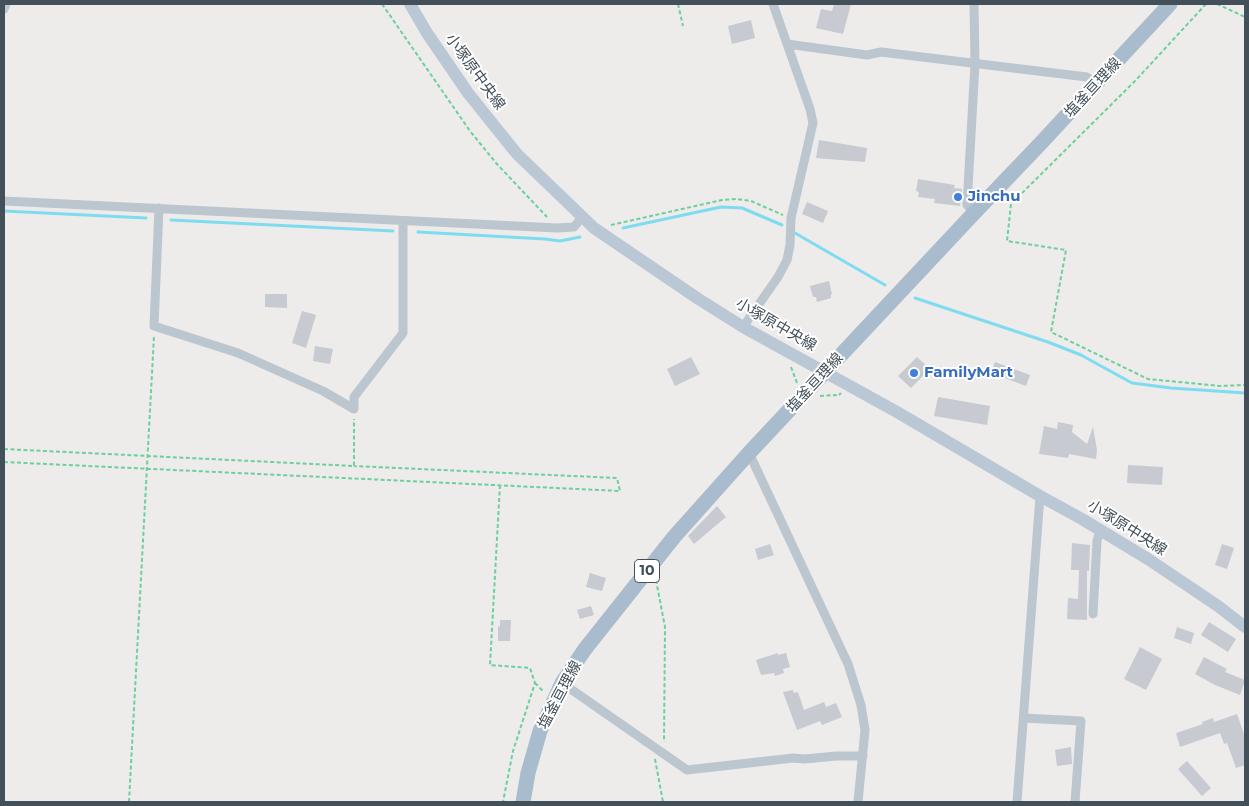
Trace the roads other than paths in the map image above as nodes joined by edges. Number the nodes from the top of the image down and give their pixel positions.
1 (6, 4) edge
2 (410, 4) edge
3 (773, 4) edge
4 (974, 4) edge
5 (1170, 4) edge
6 (4, 9) edge
7 (787, 44) junction
8 (974, 64) junction
9 (1095, 85) junction
10 (4, 201) edge
11 (159, 208) junction
12 (974, 212) junction
13 (582, 217) junction
14 (403, 221) junction
15 (743, 327) junction
16 (825, 372) junction
17 (750, 453) junction
18 (1040, 496) junction
19 (1100, 530) junction
20 (1093, 614) dead end
21 (1245, 627) edge
22 (562, 683) junction
23 (1024, 718) junction
24 (863, 756) junction
25 (524, 802) edge
26 (858, 802) edge
27 (1017, 802) edge
28 (1075, 802) edge

1 - 6 street
2 - 13 street, 小塚原中央線
3 - 7 street
4 - 8 street
5 - 9 main road, 塩釜亘理線 / 10
7 - 8 street
7 - 15 street
8 - 9 street
8 - 12 street
9 - 12 main road, 塩釜亘理線 / 10
10 - 11 street
11 - 14 street
11 - 14 street
12 - 16 main road, 塩釜亘理線 / 10
13 - 14 street
13 - 15 street, 小塚原中央線
15 - 16 street, 小塚原中央線
16 - 17 main road, 塩釜亘理線 / 10
16 - 18 street, 小塚原中央線
17 - 22 main road, 塩釜亘理線 / 10
17 - 24 street
18 - 19 street, 小塚原中央線
18 - 23 street
19 - 20 street
19 - 21 street, 小塚原中央線
22 - 24 street
22 - 25 main road, 塩釜亘理線 / 10
23 - 27 street
23 - 28 street
24 - 26 street

